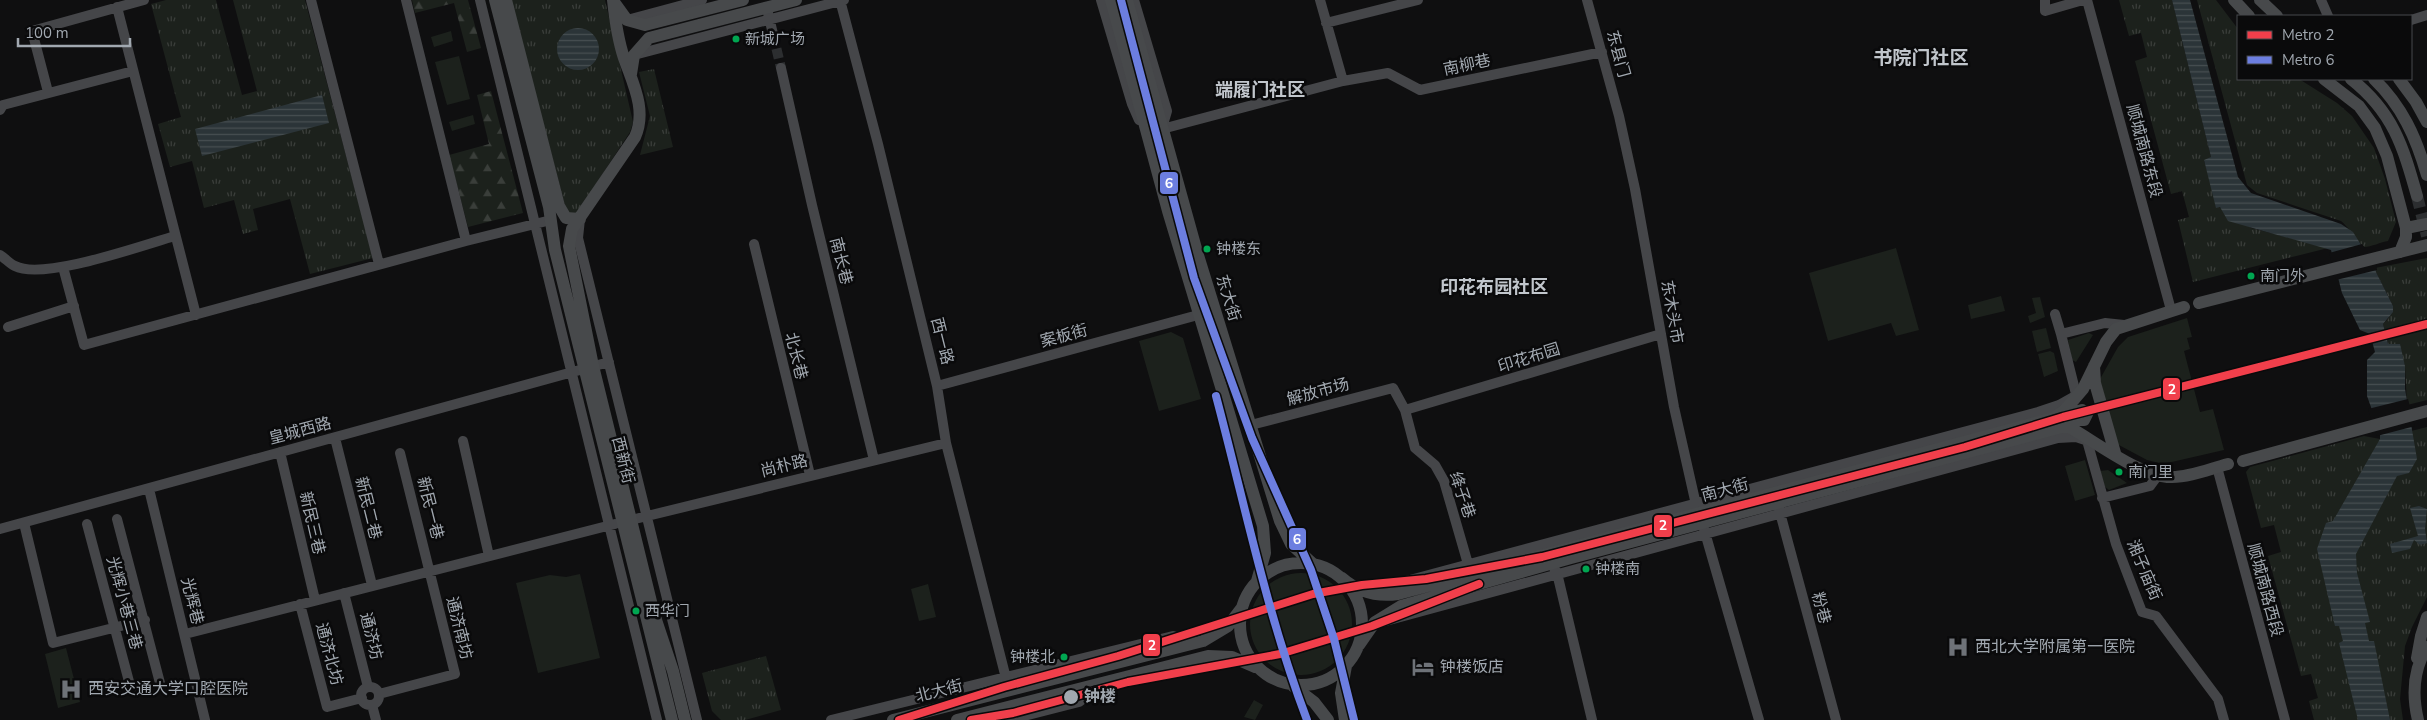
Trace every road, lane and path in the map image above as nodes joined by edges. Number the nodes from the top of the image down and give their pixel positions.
1 (144, 0) edge
2 (311, 0) edge
3 (406, 0) edge
4 (480, 0) edge
5 (495, 0) edge
6 (506, 0) edge
7 (613, 0) edge
8 (702, 0) edge
9 (743, 0) edge
10 (796, 0) edge
11 (841, 0) edge
12 (1101, 0) edge
13 (1111, 0) edge
14 (1127, 0) edge
15 (1134, 0) edge
16 (1320, 0) edge
17 (1418, 0) edge
18 (1587, 0) edge
19 (2045, 0) edge
20 (2085, 0) edge
21 (2234, 0) edge
22 (2260, 0) edge
23 (2321, 0) edge
24 (117, 7) junction
25 (768, 14) junction
26 (2248, 15) edge
27 (2277, 15) edge
28 (2328, 15) edge
29 (2427, 15) edge
30 (627, 20) junction
31 (2412, 20) edge
32 (1326, 23) junction
33 (774, 34) tunnel mouth
34 (1602, 52) junction
35 (781, 68) tunnel mouth
36 (133, 71) junction
37 (631, 74) junction
38 (2325, 80) edge
39 (2352, 80) edge
40 (2375, 80) edge
41 (2400, 80) edge
42 (1342, 81) junction
43 (48, 92) junction
44 (0, 110) edge
45 (1619, 116) joint
46 (2427, 122) edge
47 (1162, 129) junction
48 (1146, 135) junction
49 (2427, 174) edge
50 (2417, 196) tunnel mouth
51 (554, 207) junction
52 (580, 219) junction
53 (551, 220) junction
54 (536, 224) junction
55 (2427, 224) edge
56 (2406, 228) junction
57 (176, 236) junction
58 (466, 240) junction
59 (754, 244) dead end
60 (2427, 245) edge
61 (555, 250) junction
62 (2400, 252) junction
63 (0, 255) edge
64 (379, 264) junction
65 (63, 267) junction
66 (2199, 303) dead end
67 (74, 306) junction
68 (2184, 307) dead end
69 (2171, 310) junction
70 (2055, 314) dead end
71 (196, 315) junction
72 (1198, 315) junction
73 (2124, 325) junction
74 (8, 327) dead end
75 (1661, 334) junction
76 (2061, 334) junction
77 (609, 362) junction
78 (2094, 366) junction
79 (583, 369) junction
80 (937, 386) junction
81 (1393, 388) joint
82 (2078, 395) junction
83 (1405, 410) junction
84 (2427, 411) edge
85 (2051, 424) junction
86 (1251, 426) junction
87 (335, 438) junction
88 (2087, 439) junction
89 (463, 441) dead end
90 (946, 443) junction
91 (2110, 451) junction
92 (280, 452) junction
93 (400, 453) dead end
94 (874, 460) junction
95 (2243, 461) dead end
96 (2222, 466) joint
97 (2158, 475) junction
98 (810, 476) junction
99 (149, 489) junction
100 (2102, 498) junction
101 (1779, 508) junction
102 (646, 516) junction
103 (1700, 518) junction
104 (118, 519) dead end
105 (621, 522) junction
106 (24, 523) junction
107 (87, 524) dead end
108 (0, 529) edge
109 (489, 556) junction
110 (1313, 564) junction
111 (1468, 564) junction
112 (1554, 568) junction
113 (430, 571) junction
114 (1342, 578) junction
115 (1257, 581) junction
116 (372, 586) junction
117 (1356, 588) junction
118 (344, 593) junction
119 (315, 600) junction
120 (300, 604) junction
121 (1242, 607) junction
122 (2427, 616) edge
123 (145, 620) junction
124 (116, 629) junction
125 (185, 634) junction
126 (1359, 645) junction
127 (2427, 648) edge
128 (1346, 666) junction
129 (1263, 672) junction
130 (2415, 676) junction
131 (1105, 682) junction
132 (160, 683) dead end
133 (1008, 684) junction
134 (1290, 685) junction
135 (1342, 685) junction
136 (368, 687) junction
137 (131, 689) dead end
138 (379, 694) junction
139 (1308, 696) junction
140 (362, 698) junction
141 (372, 705) junction
142 (205, 720) edge
143 (376, 720) edge
144 (657, 720) edge
145 (672, 720) edge
146 (685, 720) edge
147 (697, 720) edge
148 (831, 720) edge
149 (892, 720) edge
150 (957, 720) edge
151 (1008, 720) edge
152 (1321, 720) edge
153 (1328, 720) edge
154 (1346, 720) edge
155 (1352, 720) edge
156 (1592, 720) edge
157 (1759, 720) edge
158 (1836, 720) edge
159 (2224, 720) edge
160 (2285, 720) edge
161 (2418, 720) edge

1 - 24 street
2 - 64 street
3 - 58 street
4 - 54 street
5 - 51 main road
6 - 51 main road
7 - 30 main road
7 - 37 main road, 西新街
8 - 30 street
9 - 30 main road
10 - 25 main road
11 - 25 street
11 - 80 street, 西一路
12 - 48 street
13 - 48 main road, 东大街
14 - 47 main road, 东大街
15 - 47 street
16 - 32 street
17 - 32 street
18 - 34 street, 东县门
19 - 20 street
20 - 69 street, 顺城南路东段
21 - 26 main road
22 - 27 main road
23 - 28 street
24 - 36 street
24 - 43 street
25 - 33 street
25 - 37 main road
29 - 31 street
32 - 42 street
34 - 42 street, 南柳巷
34 - 45 street, 东县门
35 - 94 street, 南长巷
36 - 43 street
36 - 57 street
37 - 52 main road, 西新街
38 - 56 main road
39 - 50 main road
40 - 49 main road
41 - 46 main road
42 - 47 street, 南柳巷
43 - 44 street
45 - 75 street, 东木头市
47 - 86 main road, 东大街
48 - 72 main road, 东大街
51 - 52 main road
51 - 53 main road, 西新街
51 - 61 main road
52 - 77 street
52 - 79 main road, 西新街
53 - 54 street
53 - 61 main road, 西新街
54 - 58 street
54 - 79 street
55 - 56 main road
56 - 62 main road
57 - 65 street
57 - 71 street
58 - 64 street
59 - 98 street, 北长巷
60 - 62 main road
61 - 79 main road, 西新街
62 - 66 main road
63 - 65 street
64 - 71 street
65 - 67 street
67 - 71 street
67 - 74 street
68 - 69 main road
69 - 73 main road
70 - 76 street
72 - 80 street, 案板街
72 - 115 main road, 东大街
73 - 76 street
73 - 78 main road, 南大街
75 - 83 street, 印花布园
75 - 103 street, 东木头市
76 - 82 street
77 - 79 street, 皇城西路
77 - 102 street
78 - 82 main road, 南大街
78 - 91 main road
79 - 87 street, 皇城西路
79 - 105 main road, 西新街
80 - 90 street, 西一路
81 - 83 street, 绛子巷
81 - 86 street, 解放市场
82 - 85 main road, 南大街
82 - 103 street
83 - 111 street, 绛子巷
84 - 95 main road
85 - 88 main road, 南大街
85 - 101 main road, 南大街
85 - 103 main road, 南大街
86 - 110 main road, 东大街
87 - 92 street, 皇城西路
87 - 116 street, 新民二巷
88 - 91 main road, 南大街
88 - 100 street, 湘子庙街
88 - 101 street
89 - 109 street
90 - 94 street, 尚朴路
90 - 133 street, 西一路
91 - 97 main road, 南大街
92 - 99 street, 皇城西路
92 - 119 street, 新民三巷
93 - 113 street, 新民一巷
94 - 98 street, 尚朴路
96 - 97 main road
96 - 160 street, 顺城南路西段
97 - 100 street
98 - 102 street, 尚朴路
99 - 106 street, 皇城西路
99 - 125 street, 光辉巷
100 - 159 street, 湘子庙街
101 - 103 main road, 南大街
101 - 158 street, 粉巷
102 - 105 street, 尚朴路
102 - 147 street
103 - 111 street
103 - 112 main road, 南大街
103 - 117 main road, 南大街
103 - 157 street, 东木头市
104 - 123 street
105 - 109 street, 尚朴路
105 - 144 street
105 - 145 main road, 西新街
105 - 146 main road, 西新街
106 - 108 street, 皇城西路
106 - 124 street
107 - 124 street, 光辉小巷三巷
109 - 113 street, 尚朴路
110 - 114 main road
110 - 115 main road
111 - 117 street
112 - 126 main road, 南大街
112 - 156 street
113 - 116 street, 尚朴路
113 - 138 street, 通济南坊
114 - 117 main road, 南大街
114 - 126 main road
115 - 121 main road
116 - 118 street, 尚朴路
118 - 119 street, 尚朴路
118 - 136 street, 通济坊
119 - 120 street, 尚朴路
120 - 125 street, 尚朴路
120 - 140 street, 通济北坊
121 - 129 main road
121 - 133 main road, 北大街
122 - 130 main road
123 - 124 street
123 - 132 street
124 - 137 street, 光辉小巷三巷
125 - 142 street, 光辉巷
126 - 128 main road
127 - 130 main road
128 - 134 main road
128 - 135 main road
129 - 131 main road, 北大街
129 - 134 main road
130 - 161 main road
131 - 150 main road, 北大街
131 - 151 street
133 - 148 street
133 - 149 main road, 北大街
134 - 139 main road
135 - 154 main road
135 - 155 street
136 - 138 street
136 - 140 street
138 - 141 street
139 - 152 street
139 - 153 main road
140 - 141 street
141 - 143 street

